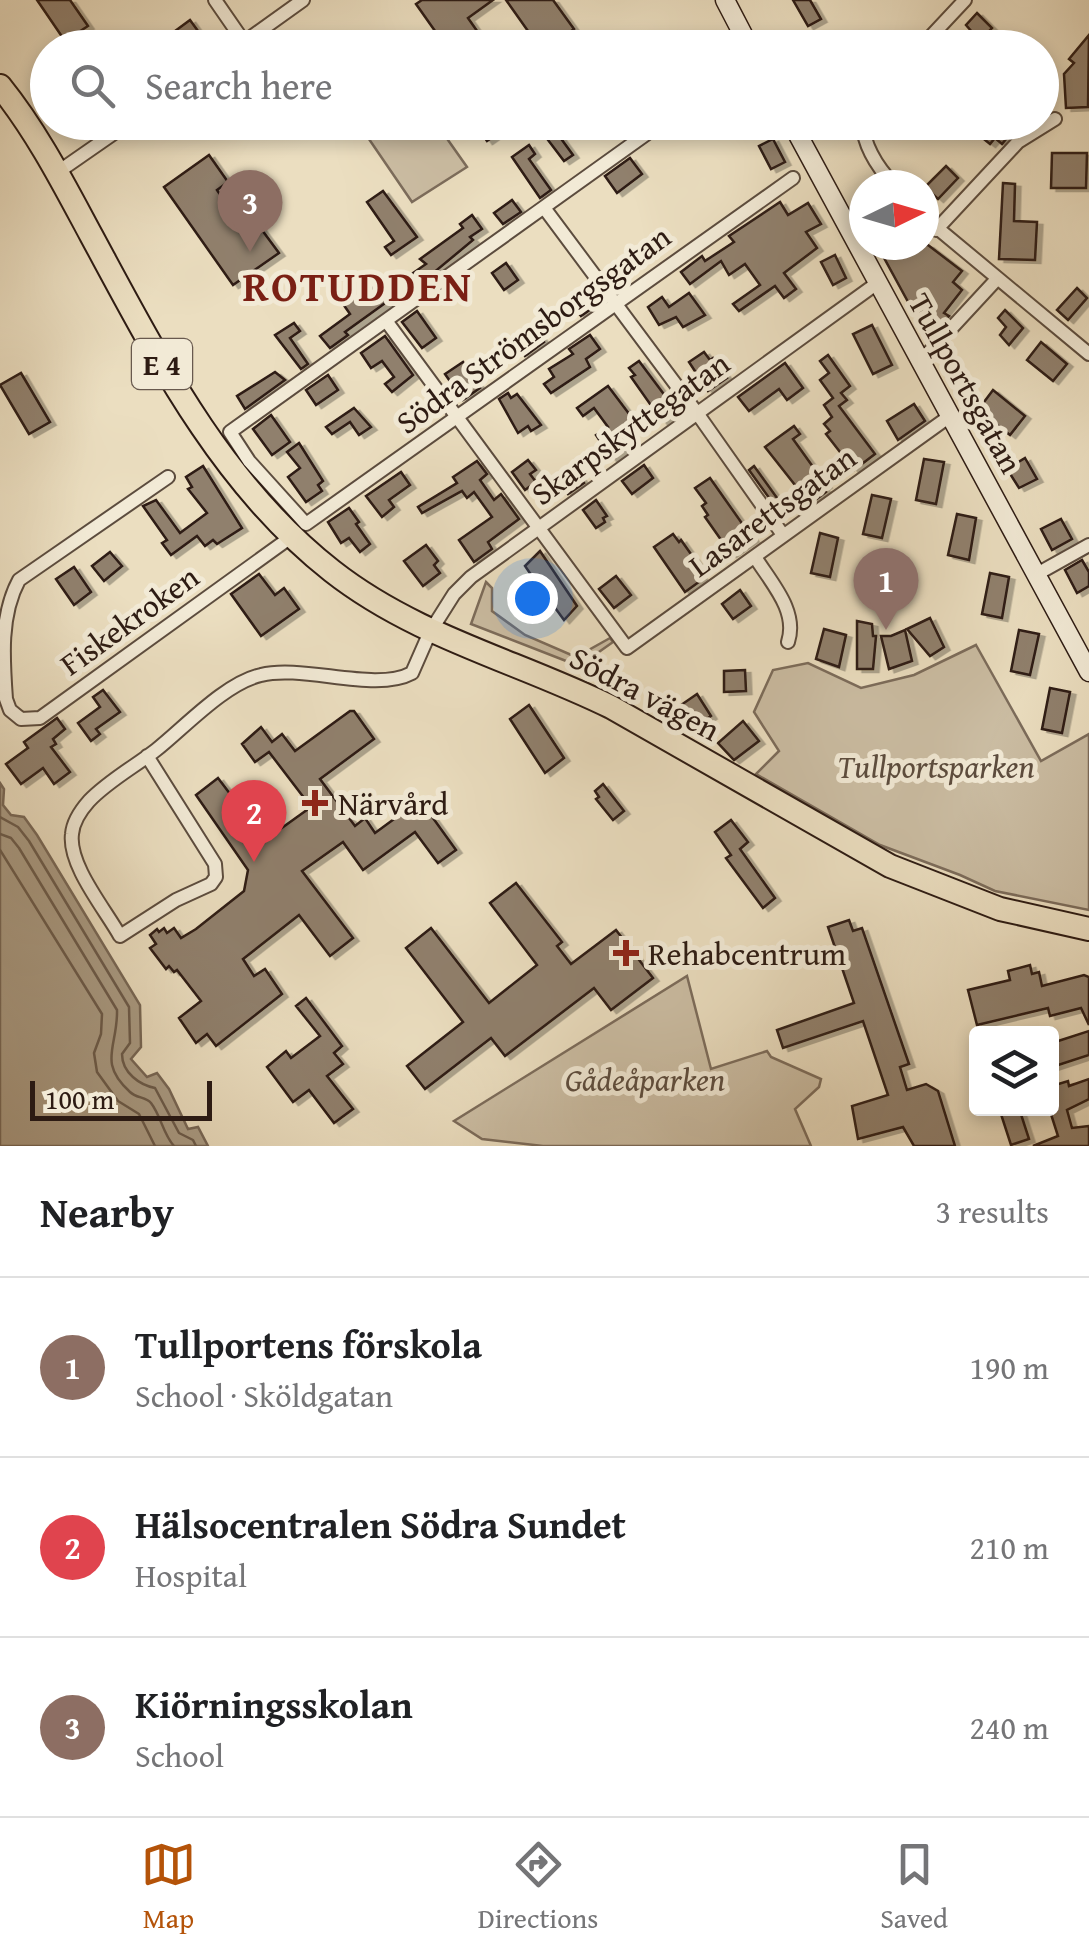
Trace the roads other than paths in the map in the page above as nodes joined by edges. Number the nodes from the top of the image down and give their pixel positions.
1 (215, 0) edge
2 (303, 0) edge
3 (725, 0) edge
4 (965, 0) edge
5 (232, 30) edge
6 (261, 30) edge
7 (741, 30) edge
8 (937, 30) edge
9 (0, 86) edge
10 (30, 127) edge
11 (40, 140) edge
12 (104, 140) edge
13 (638, 140) edge
14 (800, 140) edge
15 (864, 140) edge
16 (1021, 140) edge
17 (880, 170) edge
18 (58, 172) junction
19 (793, 178) dead end
20 (544, 208) junction
21 (939, 227) edge
22 (939, 232) edge
23 (996, 280) junction
24 (876, 284) junction
25 (616, 303) junction
26 (387, 322) junction
27 (1089, 354) edge
28 (920, 361) junction
29 (698, 413) junction
30 (950, 416) junction
31 (456, 418) junction
32 (168, 477) dead end
33 (540, 526) junction
34 (299, 531) junction
35 (783, 535) junction
36 (1089, 545) edge
37 (755, 557) junction
38 (1036, 574) junction
39 (430, 632) junction
40 (788, 642) dead end
41 (1089, 672) edge
42 (147, 756) junction
43 (1089, 929) edge

1 - 5 street
2 - 6 street
3 - 7 main road
4 - 8 street
9 - 10 highway, Södra vägen / E 4
11 - 18 highway, Södra vägen / E 4
12 - 18 street
13 - 20 street
14 - 24 main road, Tullportsgatan
15 - 17 street
16 - 21 street
18 - 34 highway, Södra vägen / E 4
19 - 25 street, Södra Strömsborgsgatan
20 - 25 street
20 - 26 street
22 - 23 street
23 - 27 street
23 - 28 street
24 - 28 main road, Tullportsgatan
24 - 29 street, Skarpskyttegatan
25 - 29 street
25 - 31 street, Södra Strömsborgsgatan
26 - 31 street
26 - 34 street
28 - 30 main road, Tullportsgatan
29 - 33 street, Skarpskyttegatan
29 - 35 street
30 - 35 street, Lasarettsgatan
30 - 38 main road, Tullportsgatan
31 - 33 street
31 - 34 street, Södra Strömsborgsgatan
32 - 34 street, Fiskekroken
33 - 37 street, Lasarettsgatan
33 - 39 street, Skarpskyttegatan
34 - 39 highway, Södra vägen / E 4
35 - 37 street, Lasarettsgatan
36 - 38 street
37 - 40 street
38 - 41 main road, Tullportsgatan
39 - 42 street, Skarpskyttegatan
39 - 43 highway, Södra vägen / E 4
42 - 42 street

